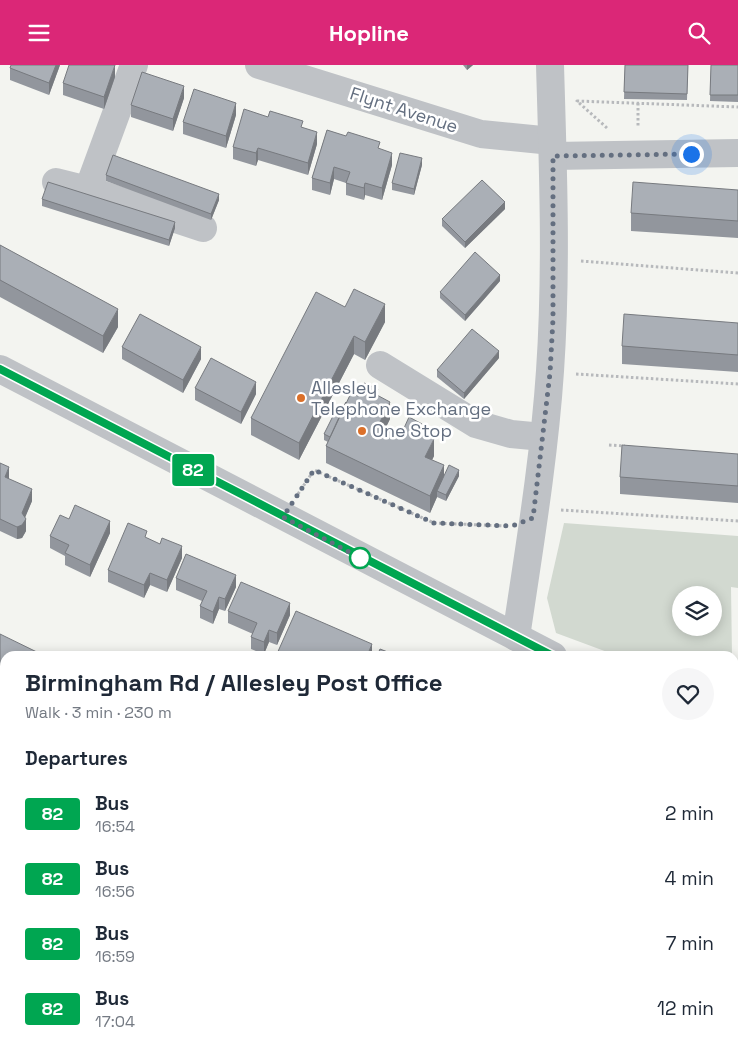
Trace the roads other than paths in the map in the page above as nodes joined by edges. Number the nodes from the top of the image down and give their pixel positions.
1 (134, 65) edge
2 (259, 65) edge
3 (550, 65) edge
4 (553, 149) junction
5 (738, 153) edge
6 (56, 182) edge
7 (88, 190) junction
8 (203, 228) dead end
9 (380, 365) dead end
10 (0, 369) edge
11 (543, 437) junction
12 (516, 637) junction
13 (543, 651) edge

1 - 7 street
2 - 4 street, Flynt Avenue
3 - 4 street
4 - 5 street, Flynt Avenue
4 - 11 street
6 - 7 street
7 - 8 street
9 - 11 street
10 - 12 street
11 - 12 street
12 - 13 street

